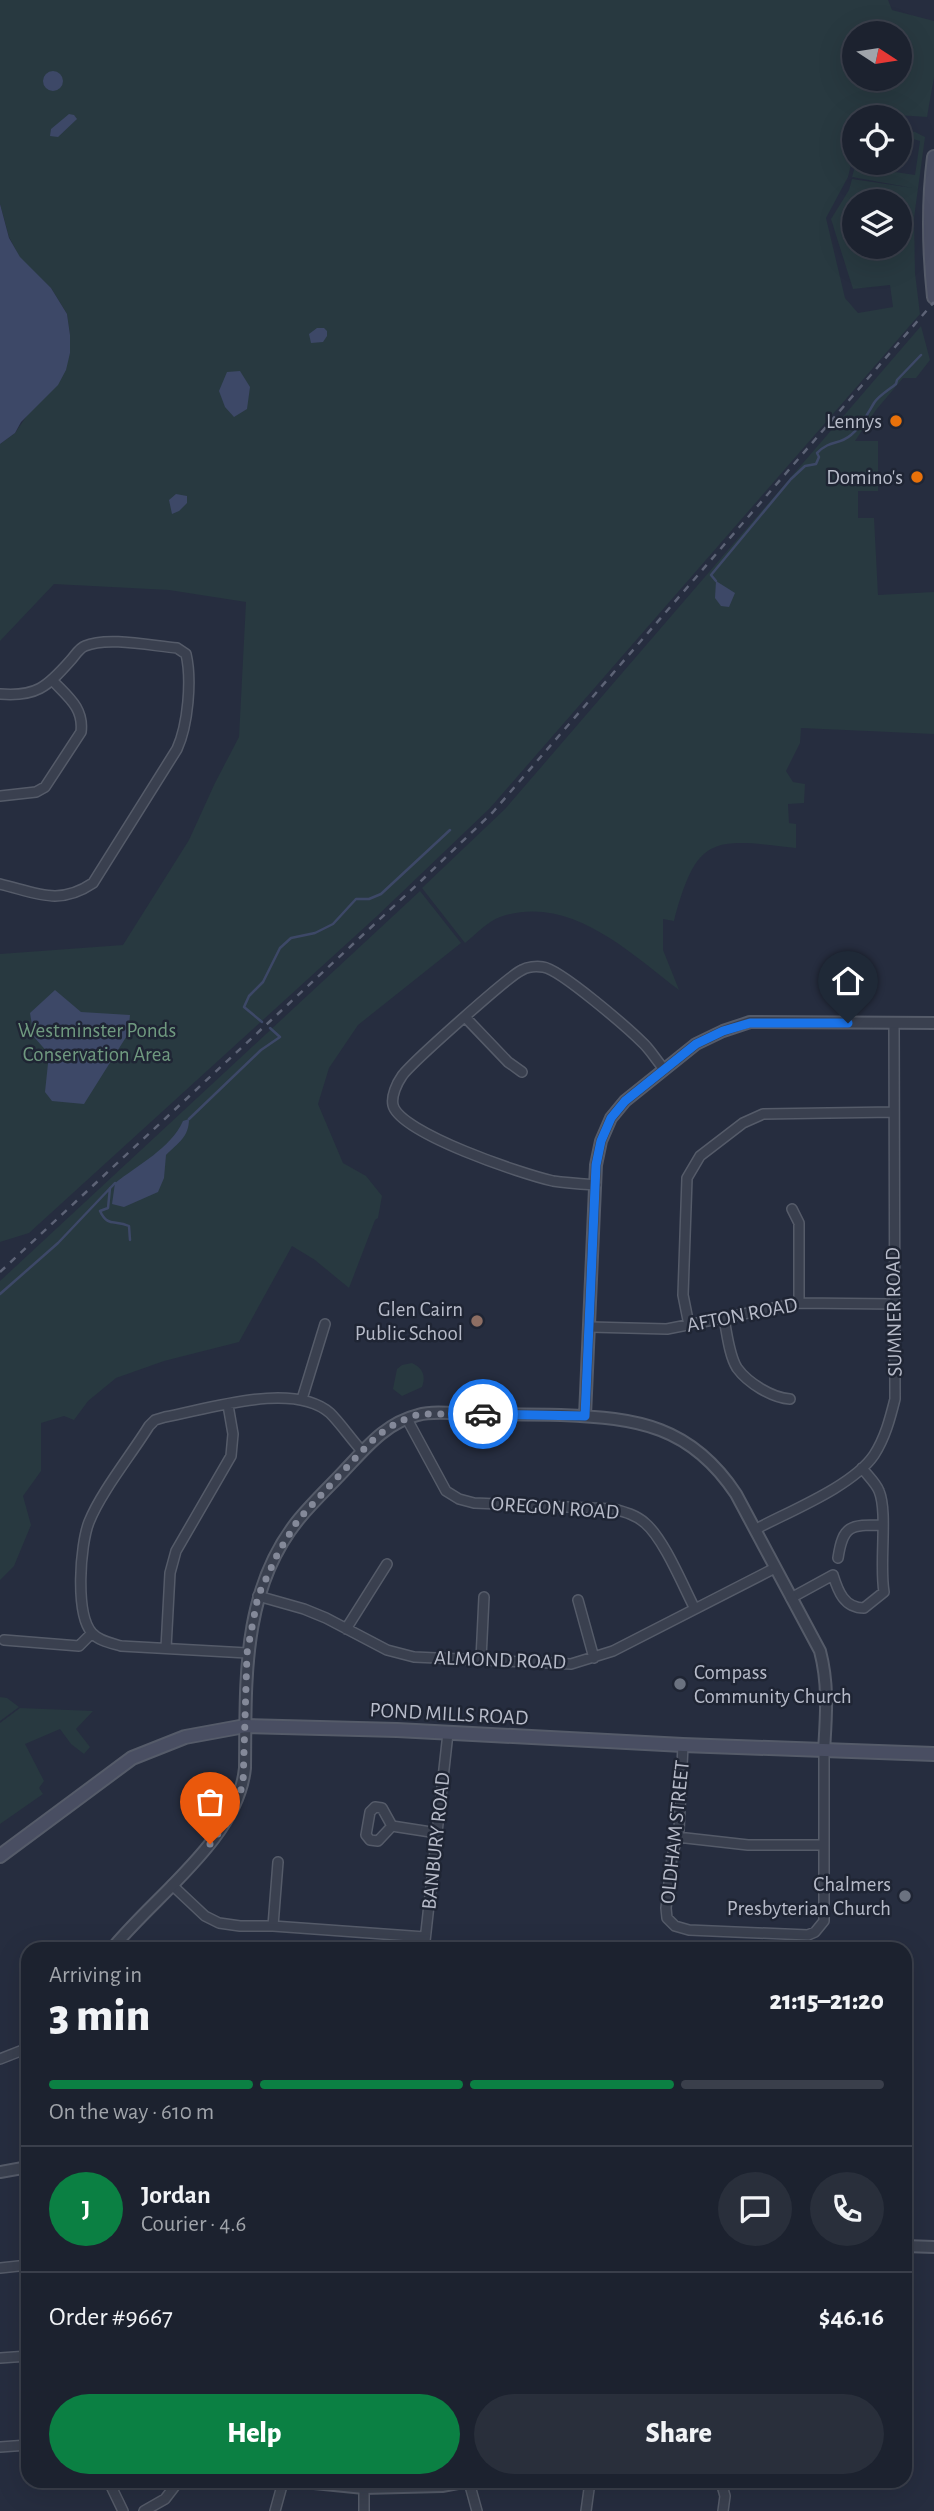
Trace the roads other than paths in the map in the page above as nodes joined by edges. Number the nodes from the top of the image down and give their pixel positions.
1 (934, 157) edge
2 (934, 297) edge
3 (53, 681) junction
4 (0, 694) edge
5 (0, 796) edge
6 (0, 884) edge
7 (465, 1017) junction
8 (894, 1023) junction
9 (934, 1023) edge
10 (664, 1069) junction
11 (522, 1072) dead end
12 (894, 1112) junction
13 (596, 1185) junction
14 (792, 1209) dead end
15 (799, 1303) junction
16 (894, 1304) junction
17 (724, 1319) junction
18 (325, 1324) dead end
19 (689, 1325) junction
20 (590, 1327) junction
21 (302, 1399) junction
22 (790, 1399) dead end
23 (228, 1405) junction
24 (585, 1416) junction
25 (407, 1419) junction
26 (362, 1451) junction
27 (862, 1468) junction
28 (882, 1525) junction
29 (756, 1529) junction
30 (838, 1558) dead end
31 (387, 1564) dead end
32 (775, 1567) junction
33 (258, 1596) junction
34 (484, 1597) dead end
35 (791, 1598) junction
36 (578, 1600) dead end
37 (695, 1609) junction
38 (346, 1629) junction
39 (92, 1633) junction
40 (4, 1640) dead end
41 (166, 1648) junction
42 (247, 1653) junction
43 (594, 1658) junction
44 (481, 1659) junction
45 (245, 1726) junction
46 (448, 1733) junction
47 (683, 1745) junction
48 (824, 1751) junction
49 (934, 1754) edge
50 (391, 1826) dead end
51 (437, 1833) junction
52 (677, 1837) junction
53 (824, 1845) junction
54 (0, 1856) edge
55 (278, 1862) dead end
56 (172, 1885) junction
57 (274, 1926) junction
58 (425, 1937) junction
59 (119, 1942) edge
60 (425, 1942) edge
61 (21, 2052) edge
62 (0, 2059) edge
63 (21, 2168) edge
64 (0, 2172) edge
65 (912, 2246) edge
66 (934, 2247) edge
67 (21, 2266) edge
68 (0, 2268) edge
69 (21, 2356) edge
70 (0, 2358) edge
71 (21, 2446) edge
72 (0, 2447) edge
73 (112, 2488) edge
74 (173, 2488) edge
75 (281, 2488) edge
76 (364, 2488) edge
77 (468, 2488) edge
78 (589, 2488) edge
79 (723, 2488) edge
80 (123, 2511) edge
81 (144, 2511) edge
82 (275, 2511) edge
83 (364, 2511) edge
84 (477, 2511) edge
85 (586, 2511) edge
86 (723, 2511) edge

1 - 2 main road
3 - 4 street
3 - 5 street
3 - 6 street
7 - 10 street
7 - 11 street
7 - 13 street
8 - 9 street
8 - 10 street
8 - 12 street, SUMNER ROAD
10 - 13 street
12 - 16 street, SUMNER ROAD
12 - 19 street
13 - 20 street
14 - 15 street
15 - 16 street, AFTON ROAD
15 - 17 street, AFTON ROAD
16 - 27 street, SUMNER ROAD
17 - 19 street, AFTON ROAD
17 - 22 street
18 - 21 street
19 - 20 street, AFTON ROAD
20 - 24 street
21 - 23 street
21 - 26 street
23 - 39 street
23 - 41 street
24 - 25 street
24 - 29 street
25 - 26 street
25 - 37 street, OREGON ROAD
26 - 33 street
27 - 28 street
27 - 29 street, SUMNER ROAD
28 - 30 street
28 - 35 street
29 - 32 street
31 - 38 street
32 - 35 street
32 - 37 street, ALMOND ROAD
33 - 38 street, ALMOND ROAD
33 - 42 street
34 - 44 street
35 - 48 street
36 - 43 street
37 - 43 street, ALMOND ROAD
38 - 44 street, ALMOND ROAD
39 - 40 street
39 - 41 street
41 - 42 street
42 - 45 street
43 - 44 street, ALMOND ROAD
45 - 46 main road, POND MILLS ROAD
45 - 54 main road, POND MILLS ROAD
45 - 56 street
46 - 47 main road, POND MILLS ROAD
46 - 51 street, BANBURY ROAD
47 - 48 main road, POND MILLS ROAD
47 - 52 street, OLDHAM STREET
48 - 49 main road, POND MILLS ROAD
48 - 53 street, OLDHAM STREET
50 - 51 street
51 - 58 street, BANBURY ROAD
52 - 53 street
52 - 53 street, OLDHAM STREET
55 - 57 street
56 - 57 street
56 - 59 street
57 - 58 street
58 - 60 street, BANBURY ROAD
61 - 62 street
63 - 64 street
65 - 66 street
67 - 68 street
69 - 70 street
71 - 72 street
73 - 80 street
74 - 81 street
75 - 82 street
76 - 83 street
77 - 84 street
78 - 85 street
79 - 86 street

